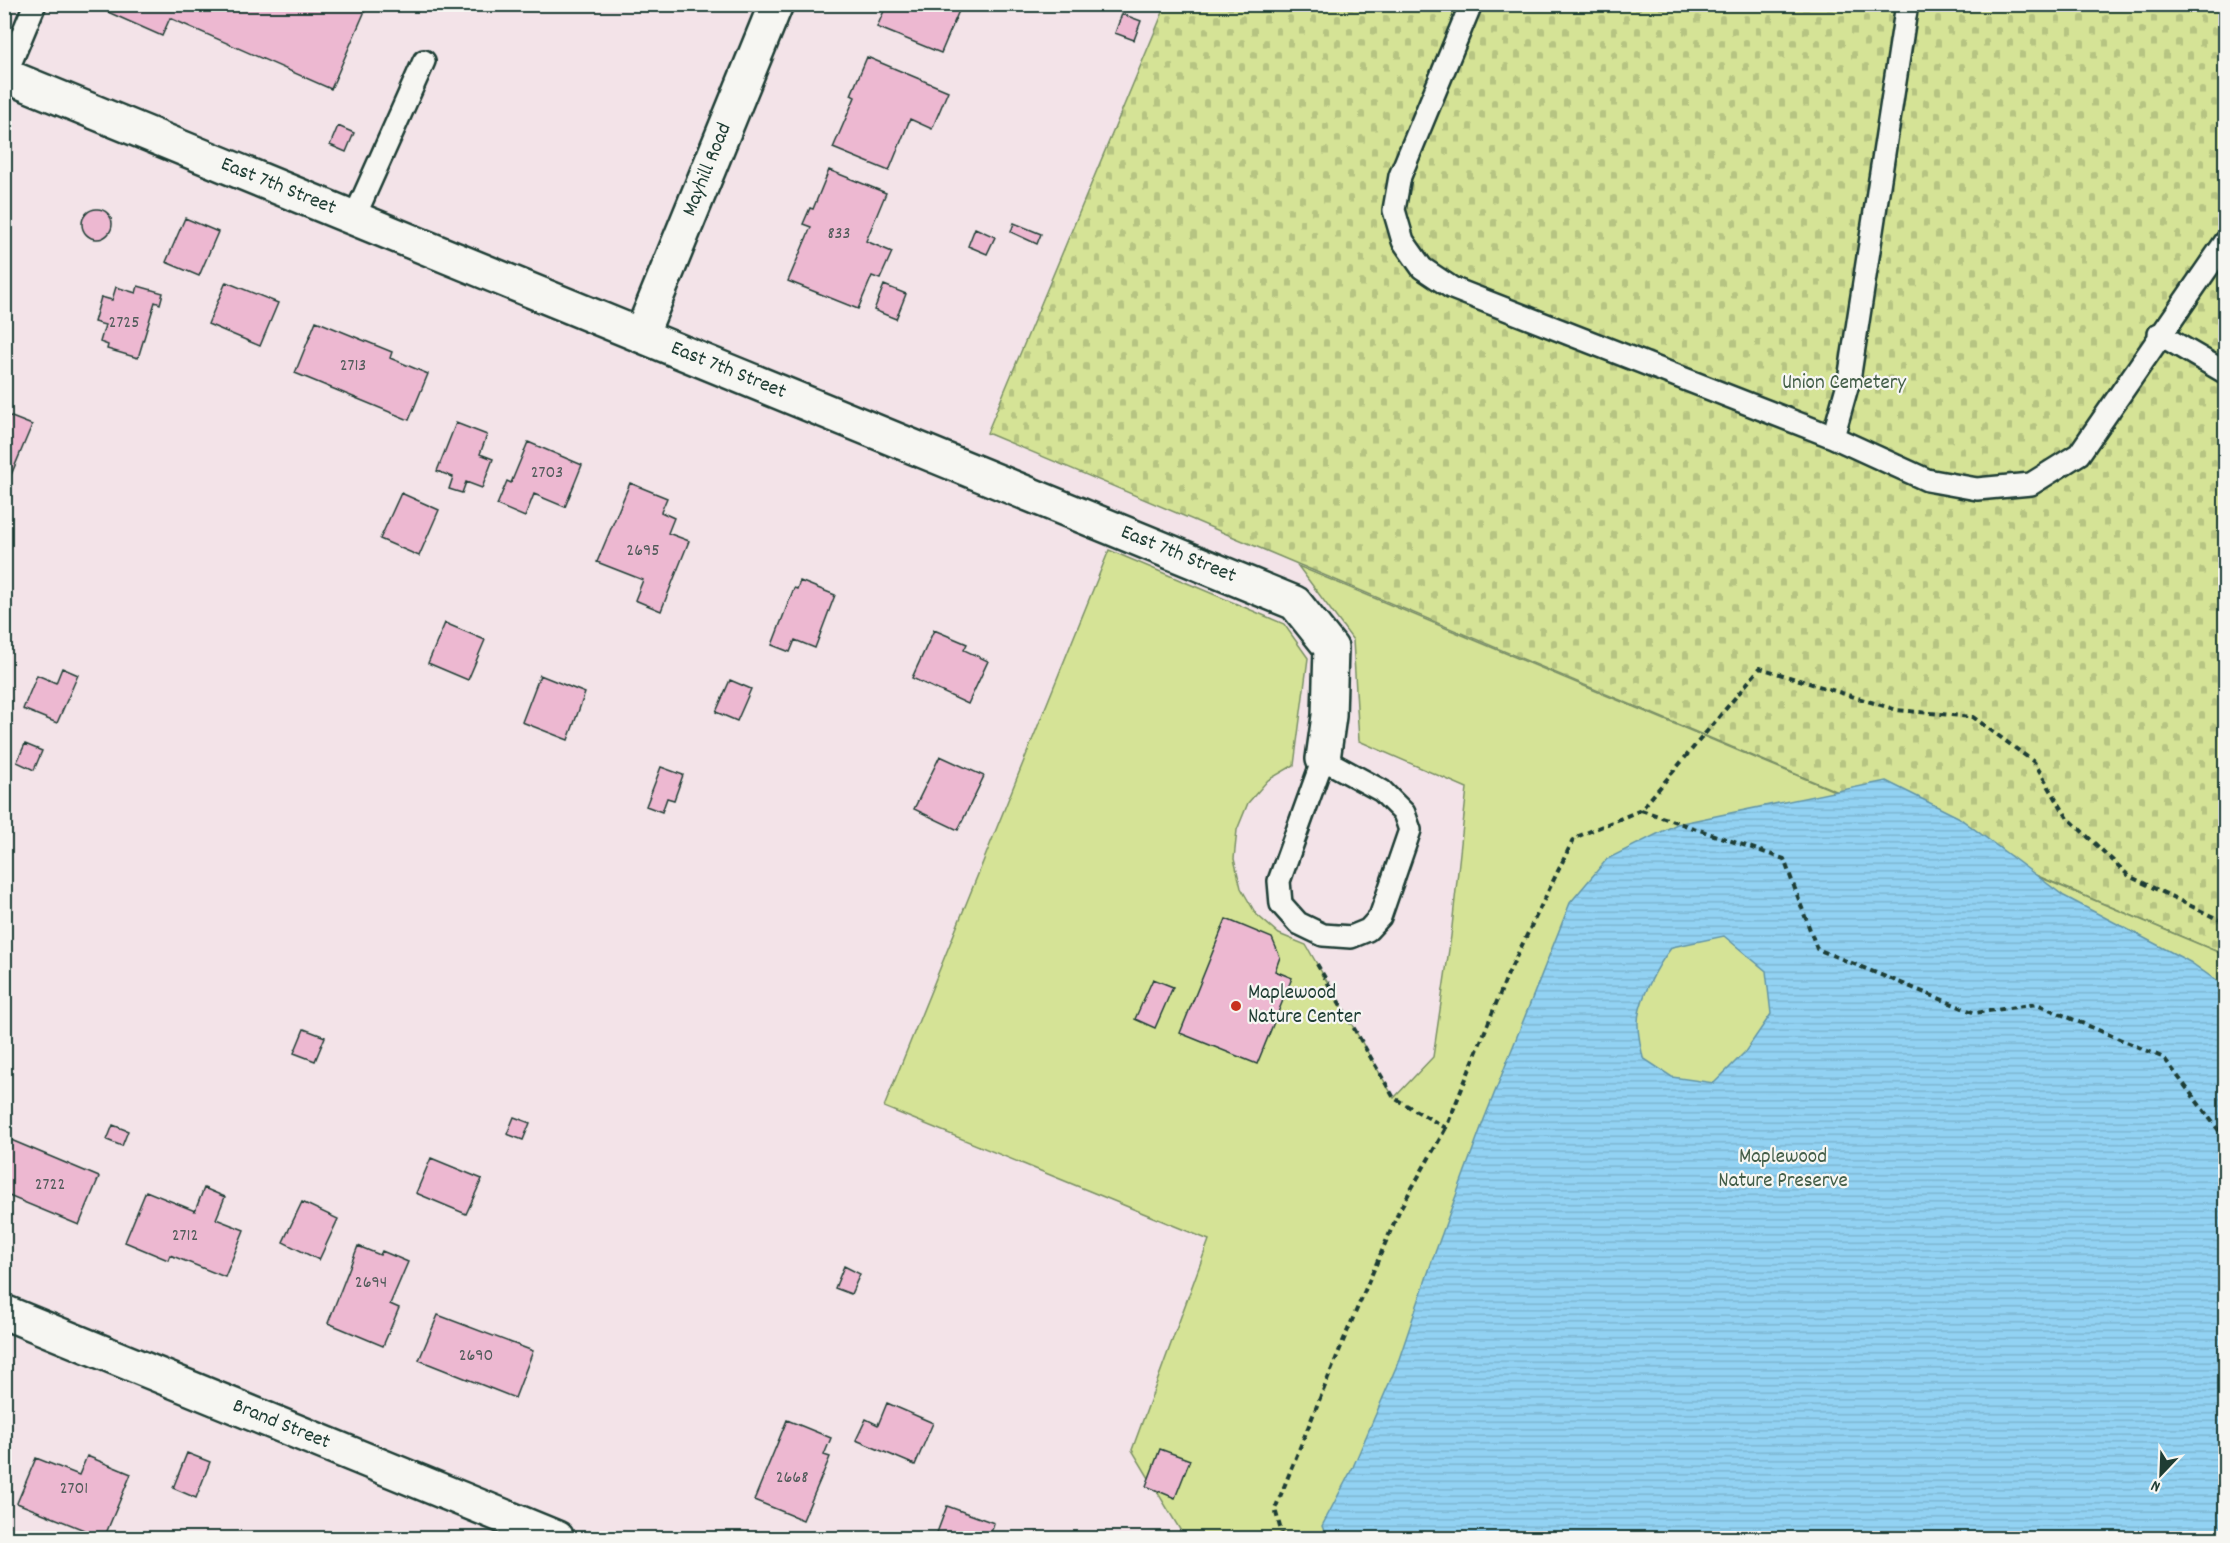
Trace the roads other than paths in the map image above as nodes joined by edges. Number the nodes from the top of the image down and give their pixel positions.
1 (35, 4) edge
2 (776, 4) edge
3 (1471, 4) edge
4 (1906, 4) edge
5 (424, 61) dead end
6 (5, 76) edge
7 (354, 219) junction
8 (2226, 242) edge
9 (2159, 334) junction
10 (641, 335) junction
11 (2226, 373) edge
12 (1833, 437) junction
13 (1323, 759) junction
14 (4, 1312) edge
15 (557, 1539) edge

1 - 6 lane
2 - 10 street, Mayhill Road
3 - 12 lane
4 - 12 lane
5 - 7 lane
6 - 7 street, East 7th Street
7 - 10 street, East 7th Street
8 - 9 lane
9 - 11 lane
9 - 12 lane
10 - 13 street, East 7th Street
13 - 13 lane
14 - 15 street, Brand Street

